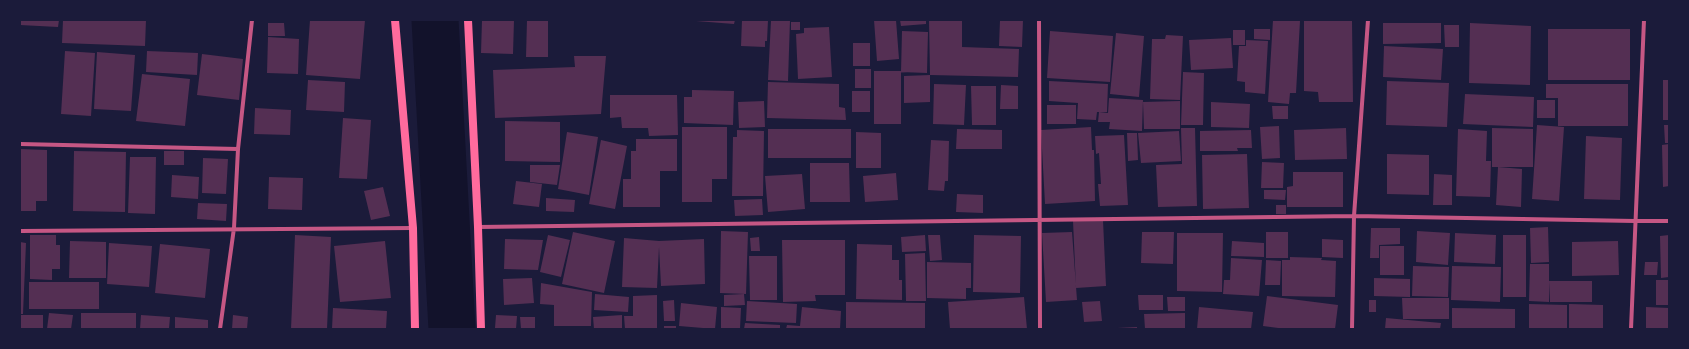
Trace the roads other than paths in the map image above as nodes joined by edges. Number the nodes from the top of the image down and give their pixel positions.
1 (252, 20) edge
2 (396, 20) edge
3 (468, 20) edge
4 (1039, 20) edge
5 (1368, 20) edge
6 (1644, 20) edge
7 (20, 144) edge
8 (238, 149) junction
9 (1354, 216) junction
10 (1039, 219) junction
11 (1669, 221) edge
12 (1635, 222) junction
13 (478, 227) junction
14 (234, 228) junction
15 (413, 228) junction
16 (20, 231) edge
17 (220, 329) edge
18 (415, 329) edge
19 (481, 329) edge
20 (1040, 329) edge
21 (1352, 329) edge
22 (1631, 329) edge

1 - 8 street
2 - 15 main road
3 - 13 main road
4 - 10 street
5 - 9 street
6 - 12 street
7 - 8 street
8 - 14 street
9 - 10 street
9 - 12 street
9 - 21 street
10 - 13 street
10 - 20 street
11 - 12 street
12 - 22 street
13 - 19 main road
14 - 15 street
14 - 16 street
14 - 17 street
15 - 18 main road

